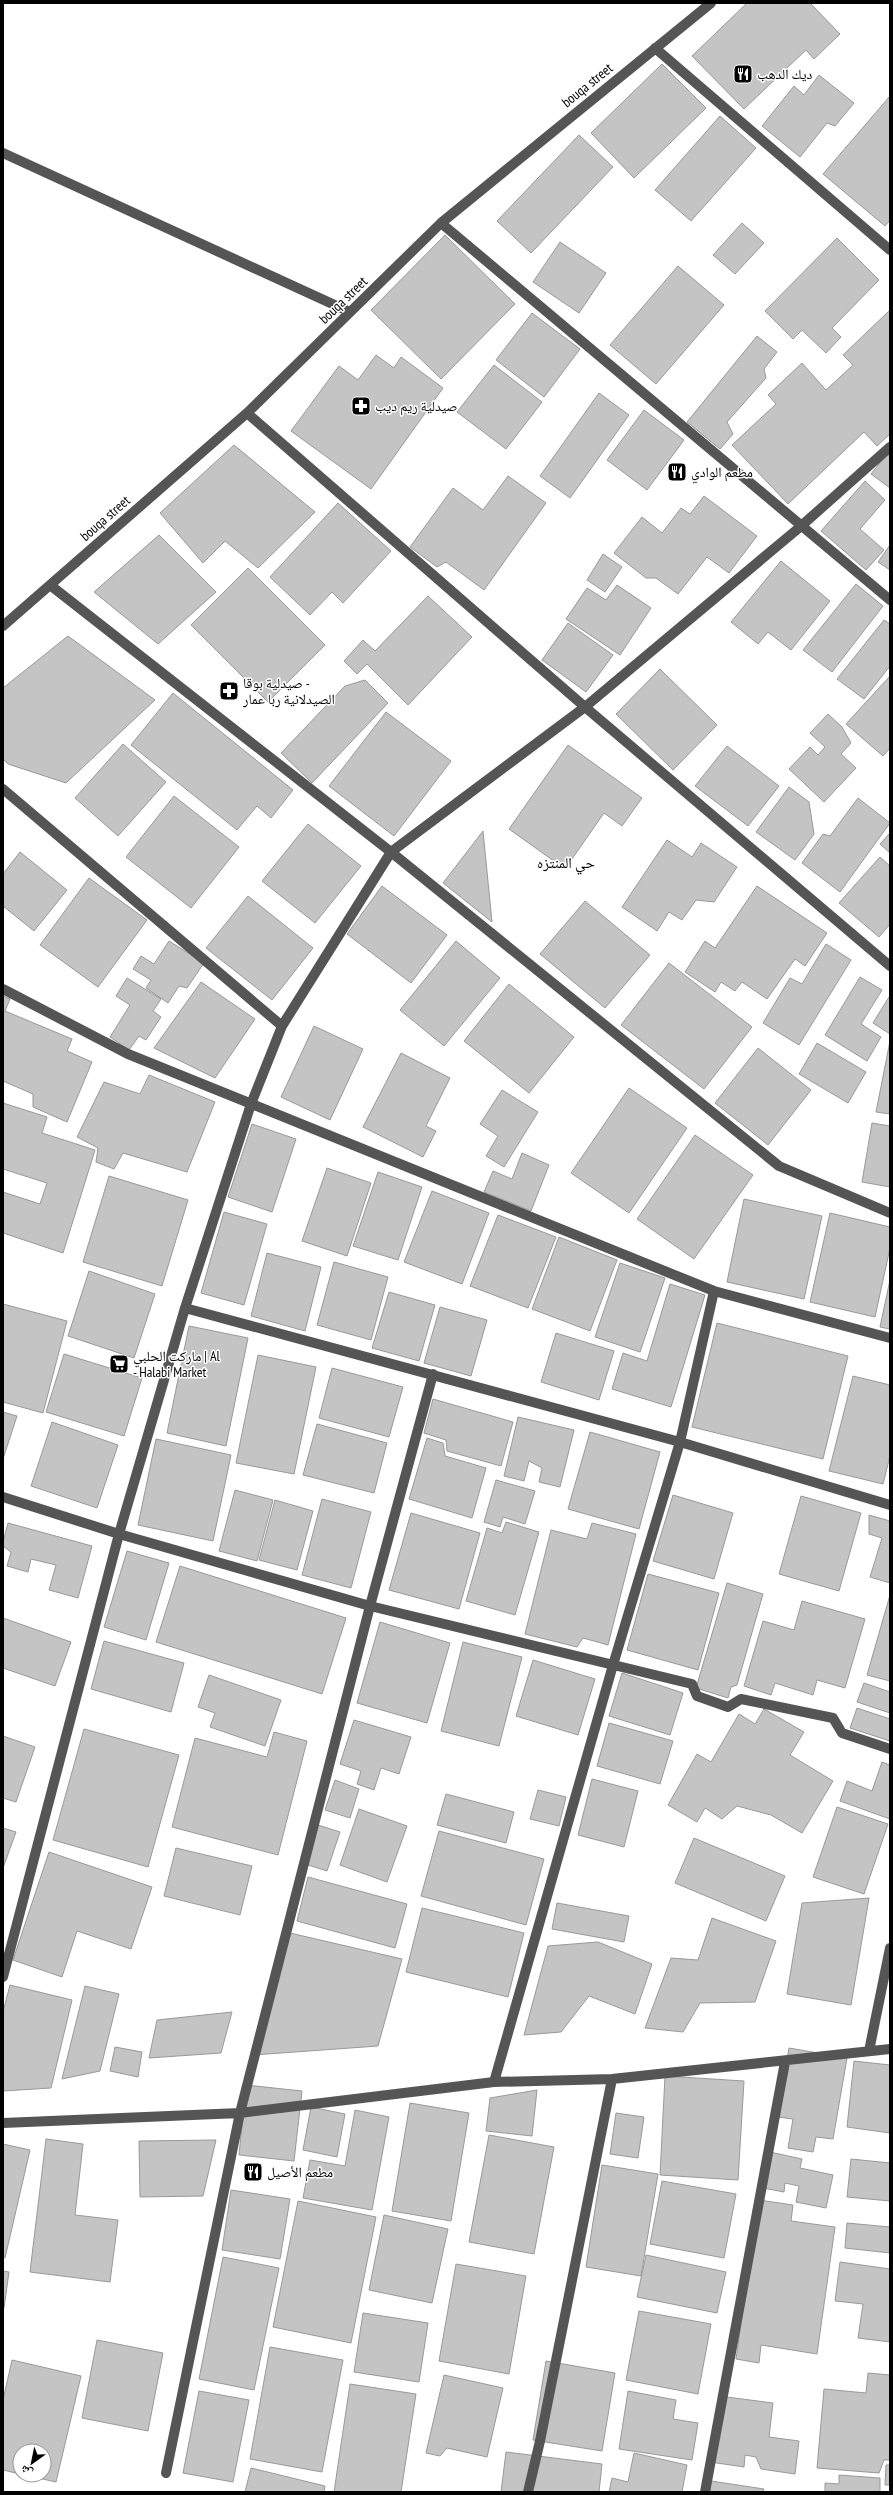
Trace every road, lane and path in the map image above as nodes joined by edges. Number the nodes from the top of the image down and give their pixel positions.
1 (711, 3) edge
2 (655, 48) junction
3 (3, 153) edge
4 (441, 223) junction
5 (890, 250) edge
6 (350, 312) junction
7 (247, 413) junction
8 (890, 447) edge
9 (800, 527) junction
10 (50, 585) junction
11 (890, 600) edge
12 (3, 626) edge
13 (585, 706) junction
14 (3, 789) edge
15 (391, 852) junction
16 (890, 966) edge
17 (3, 989) edge
18 (282, 1026) junction
19 (251, 1104) junction
20 (890, 1213) edge
21 (714, 1291) junction
22 (185, 1308) junction
23 (890, 1338) edge
24 (433, 1374) junction
25 (680, 1442) junction
26 (3, 1496) edge
27 (890, 1505) edge
28 (119, 1534) junction
29 (370, 1606) junction
30 (613, 1665) junction
31 (890, 1749) edge
32 (890, 1948) edge
33 (3, 1977) edge
34 (890, 2049) edge
35 (869, 2051) junction
36 (786, 2062) junction
37 (612, 2079) junction
38 (494, 2082) junction
39 (240, 2113) junction
40 (3, 2123) edge
41 (166, 2473) dead end
42 (528, 2492) edge
43 (705, 2492) edge

1 - 2 street, bouqa street
2 - 4 street, bouqa street
2 - 5 street
3 - 6 street
4 - 6 street, bouqa street
4 - 9 street
6 - 7 street, bouqa street
7 - 10 street, bouqa street
7 - 13 street
8 - 9 street
9 - 11 street
9 - 13 street
10 - 12 street, bouqa street
10 - 15 street
13 - 15 street
13 - 16 street
14 - 18 street
15 - 18 street
15 - 20 street
17 - 19 street
18 - 19 street
19 - 21 street
19 - 22 street
21 - 23 street
21 - 25 street
22 - 24 street
22 - 28 street
24 - 25 street
24 - 29 street
25 - 27 street
25 - 30 street
26 - 28 street
28 - 29 street
28 - 33 street
29 - 30 street
29 - 39 street
30 - 31 street
30 - 38 street
32 - 35 street
34 - 35 street
35 - 36 street
36 - 37 street
36 - 43 street
37 - 38 street
37 - 42 street
38 - 39 street
39 - 40 street
39 - 41 street

